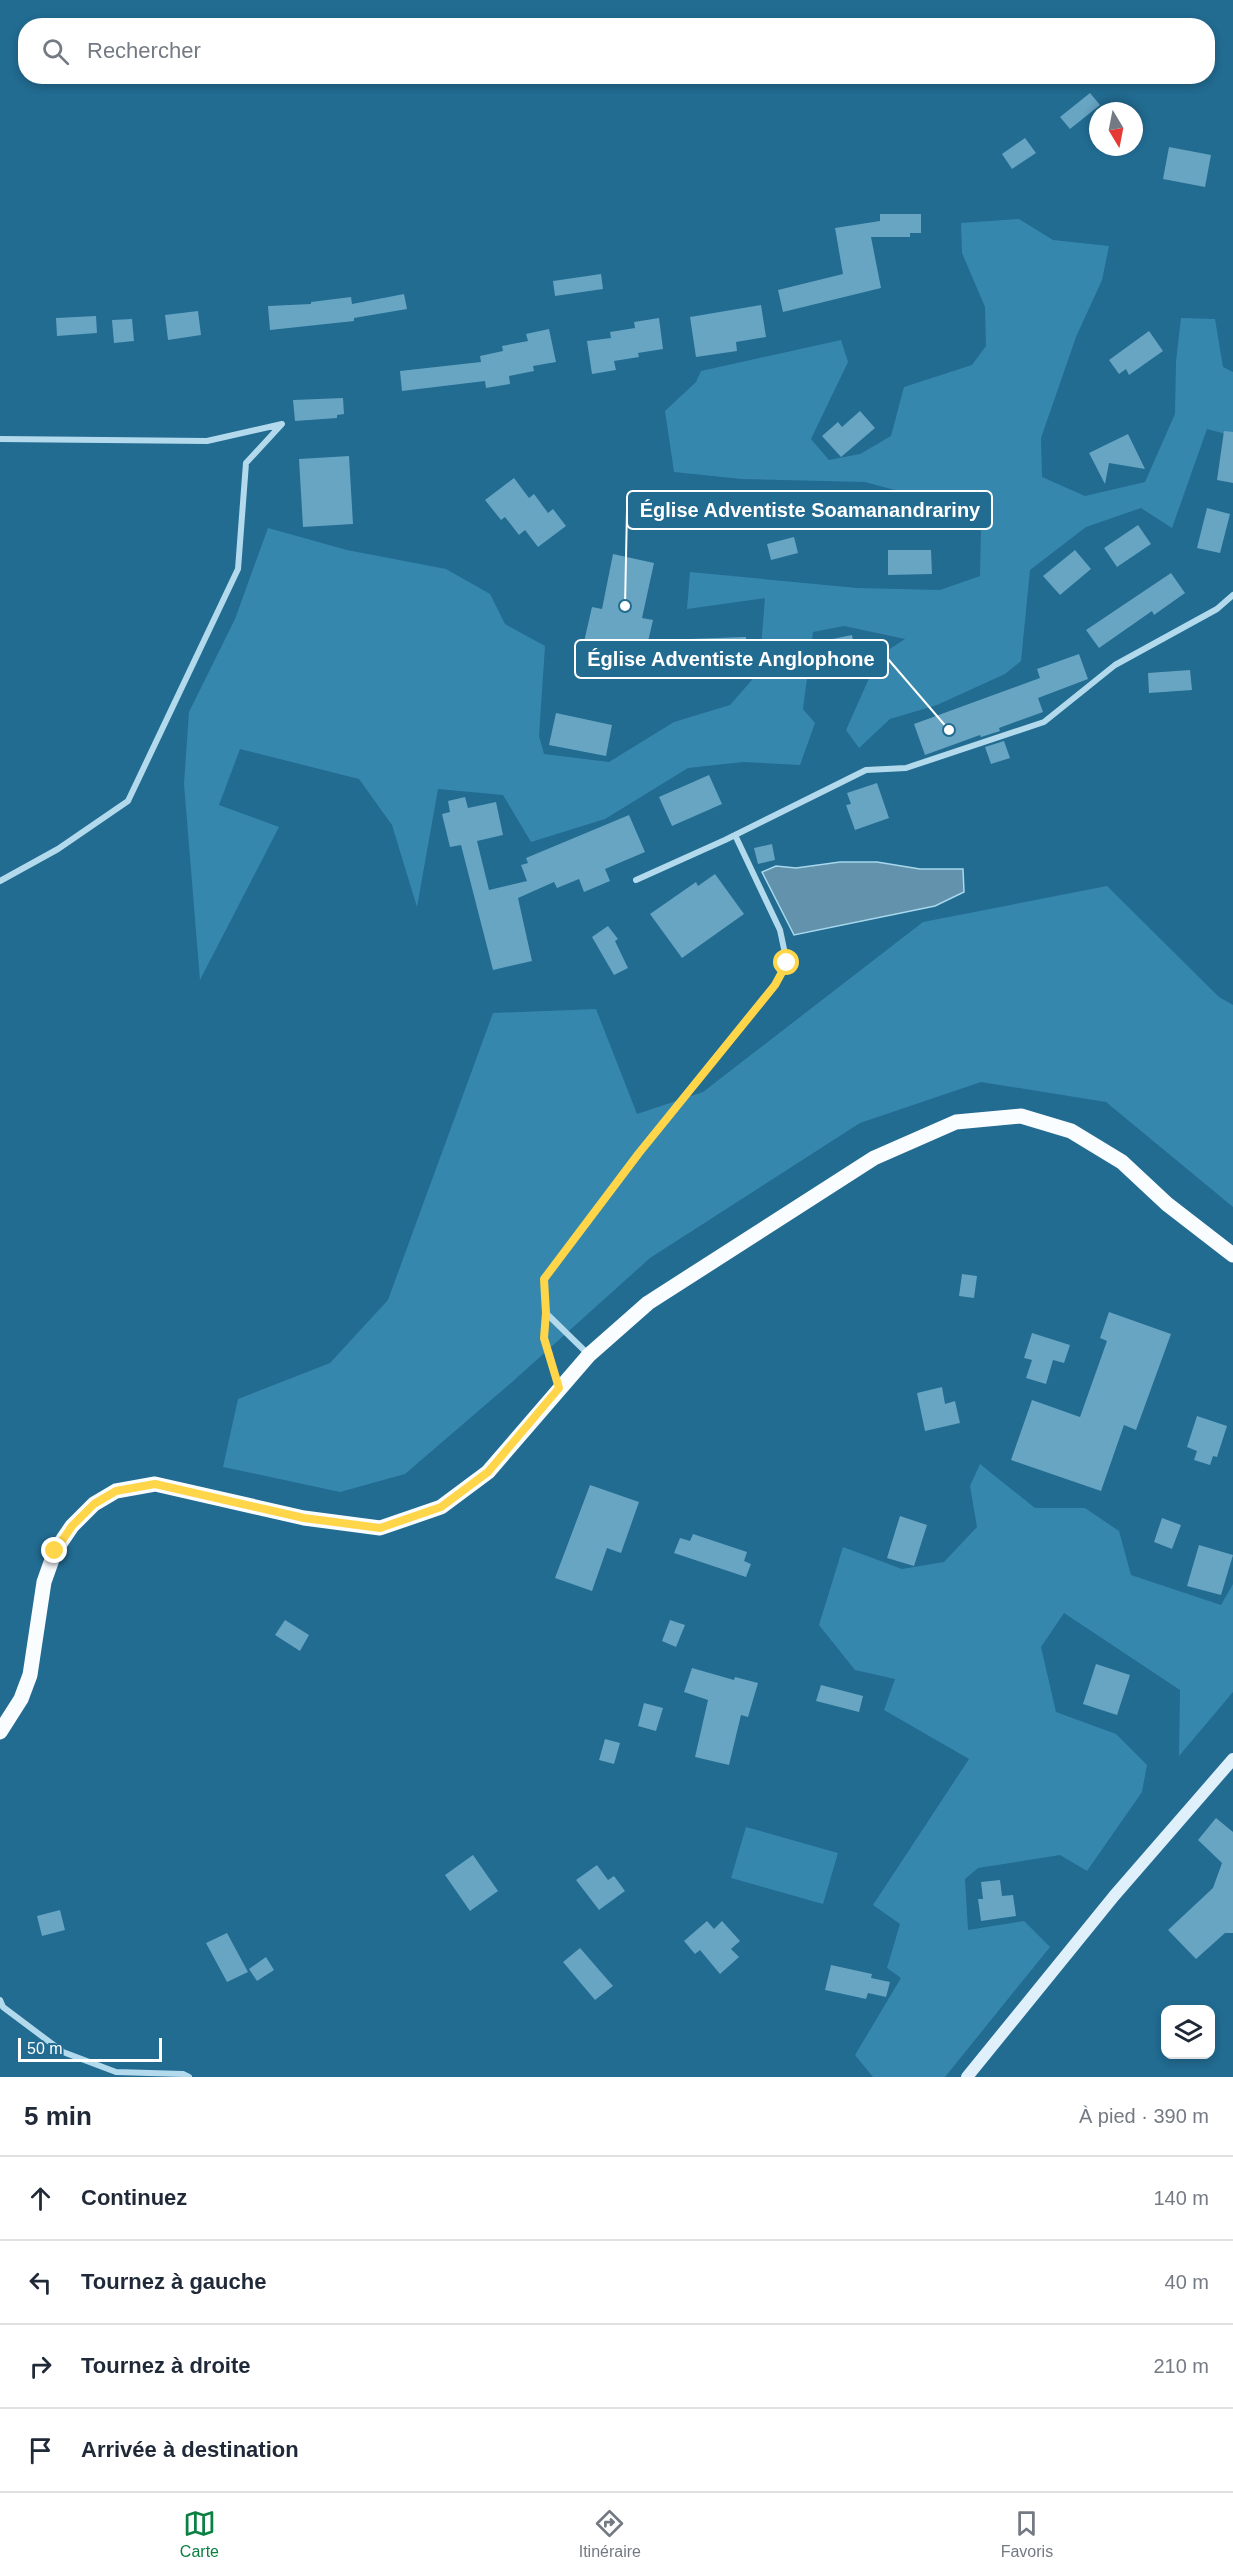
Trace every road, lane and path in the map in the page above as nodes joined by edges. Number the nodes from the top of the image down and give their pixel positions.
1 (0, 439) edge
2 (1233, 595) edge
3 (735, 835) junction
4 (636, 880) dead end
5 (0, 881) edge
6 (1233, 1255) edge
7 (546, 1313) junction
8 (589, 1355) junction
9 (559, 1388) junction
10 (2, 1727) edge
11 (1233, 1759) edge
12 (0, 2000) edge
13 (189, 2077) edge
14 (967, 2077) edge

1 - 5 street
2 - 3 street
3 - 4 street
3 - 7 street
6 - 8 main road
7 - 8 street
7 - 9 street
8 - 9 main road
9 - 10 main road
11 - 14 street
12 - 13 street

